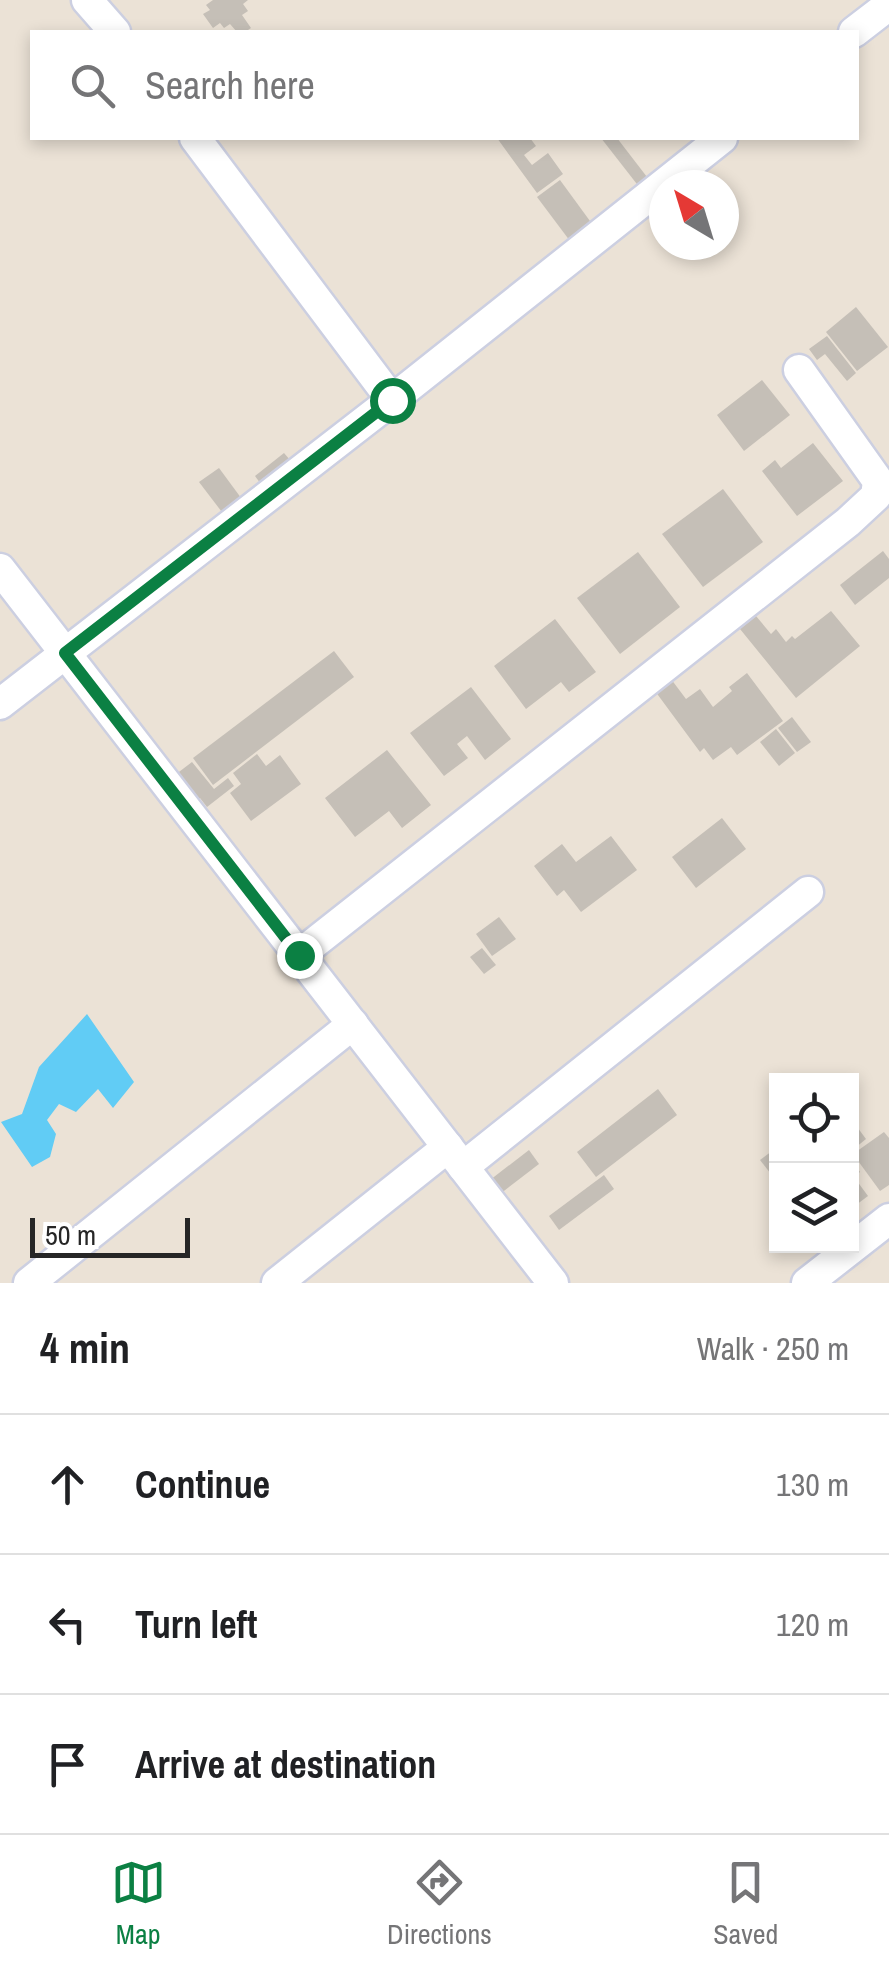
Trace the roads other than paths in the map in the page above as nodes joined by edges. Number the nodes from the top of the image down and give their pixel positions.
1 (88, 0) edge
2 (889, 5) edge
3 (113, 30) edge
4 (857, 30) edge
5 (197, 140) edge
6 (719, 140) edge
7 (799, 370) dead end
8 (392, 400) junction
9 (0, 569) edge
10 (65, 653) junction
11 (0, 704) edge
12 (808, 892) dead end
13 (299, 955) junction
14 (353, 1024) junction
15 (455, 1157) junction
16 (889, 1219) edge
17 (541, 1279) edge
18 (29, 1283) edge
19 (277, 1283) edge
20 (808, 1283) edge

1 - 3 street
2 - 4 street
5 - 8 street
6 - 8 street
7 - 13 street
8 - 10 street
9 - 10 street
10 - 11 street
10 - 13 street
12 - 15 street
13 - 14 street
14 - 15 street
14 - 18 street
15 - 17 street
15 - 19 street
16 - 20 street

